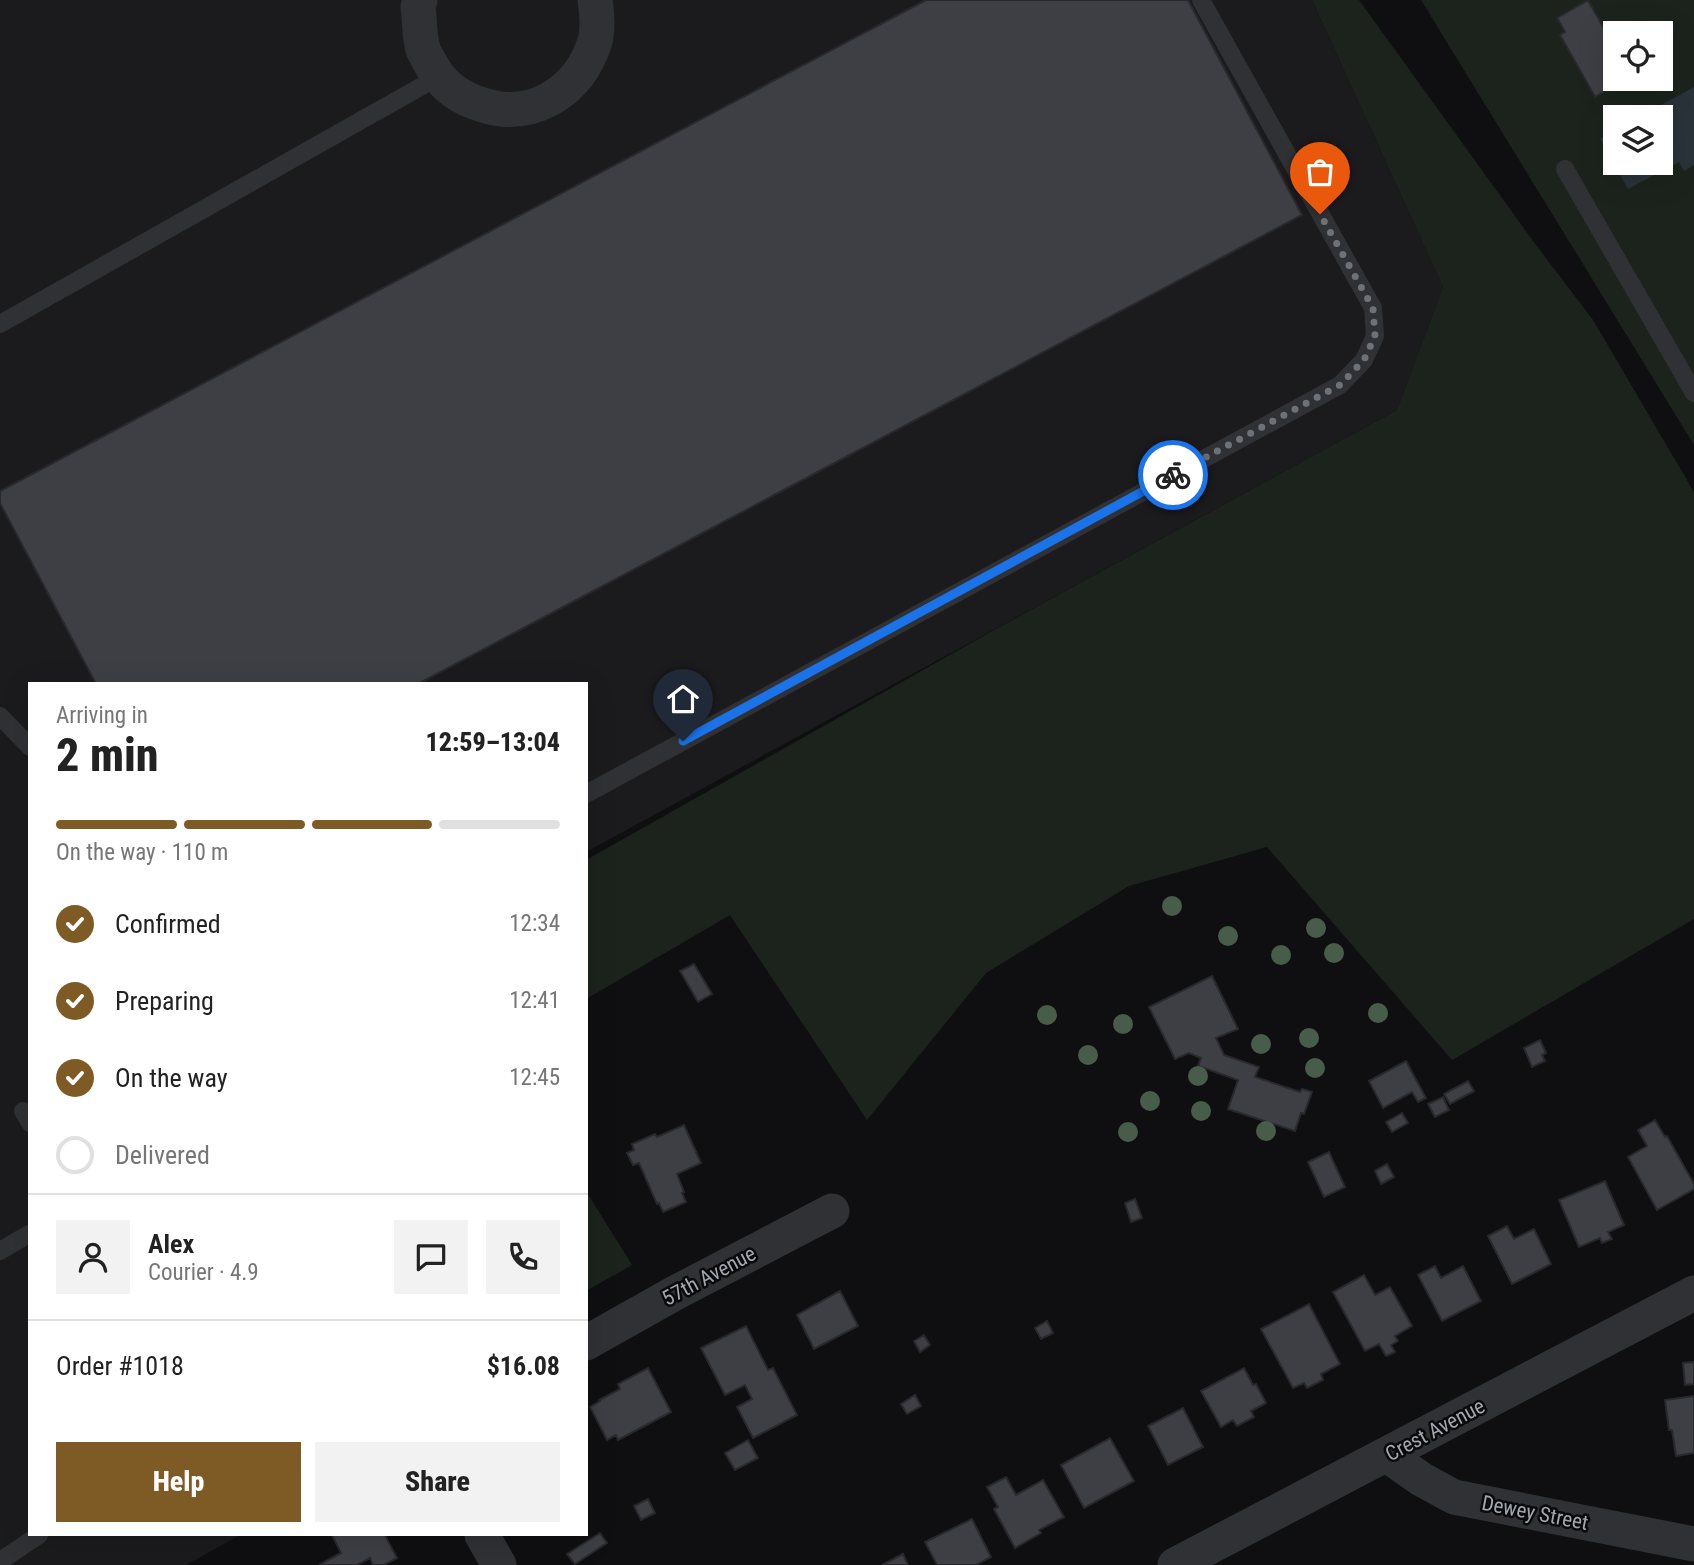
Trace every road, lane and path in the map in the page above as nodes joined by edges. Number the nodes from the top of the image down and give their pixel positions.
1 (420, 0) edge
2 (595, 0) edge
3 (1201, 0) edge
4 (438, 77) junction
5 (1565, 169) dead end
6 (0, 324) edge
7 (1694, 393) edge
8 (0, 716) edge
9 (28, 745) edge
10 (588, 793) edge
11 (832, 1212) dead end
12 (28, 1235) edge
13 (0, 1251) edge
14 (1694, 1293) edge
15 (588, 1342) edge
16 (1387, 1455) junction
17 (38, 1536) edge
18 (483, 1536) edge
19 (1694, 1544) edge
20 (0, 1561) edge
21 (499, 1565) edge
22 (1175, 1565) edge

1 - 4 street
2 - 4 street
3 - 10 lane
4 - 6 lane
5 - 7 lane
8 - 9 lane
11 - 15 street, 57th Avenue
12 - 13 lane
14 - 16 street, Crest Avenue
16 - 19 street, Dewey Street
16 - 22 street, Crest Avenue
17 - 20 lane
18 - 21 street

